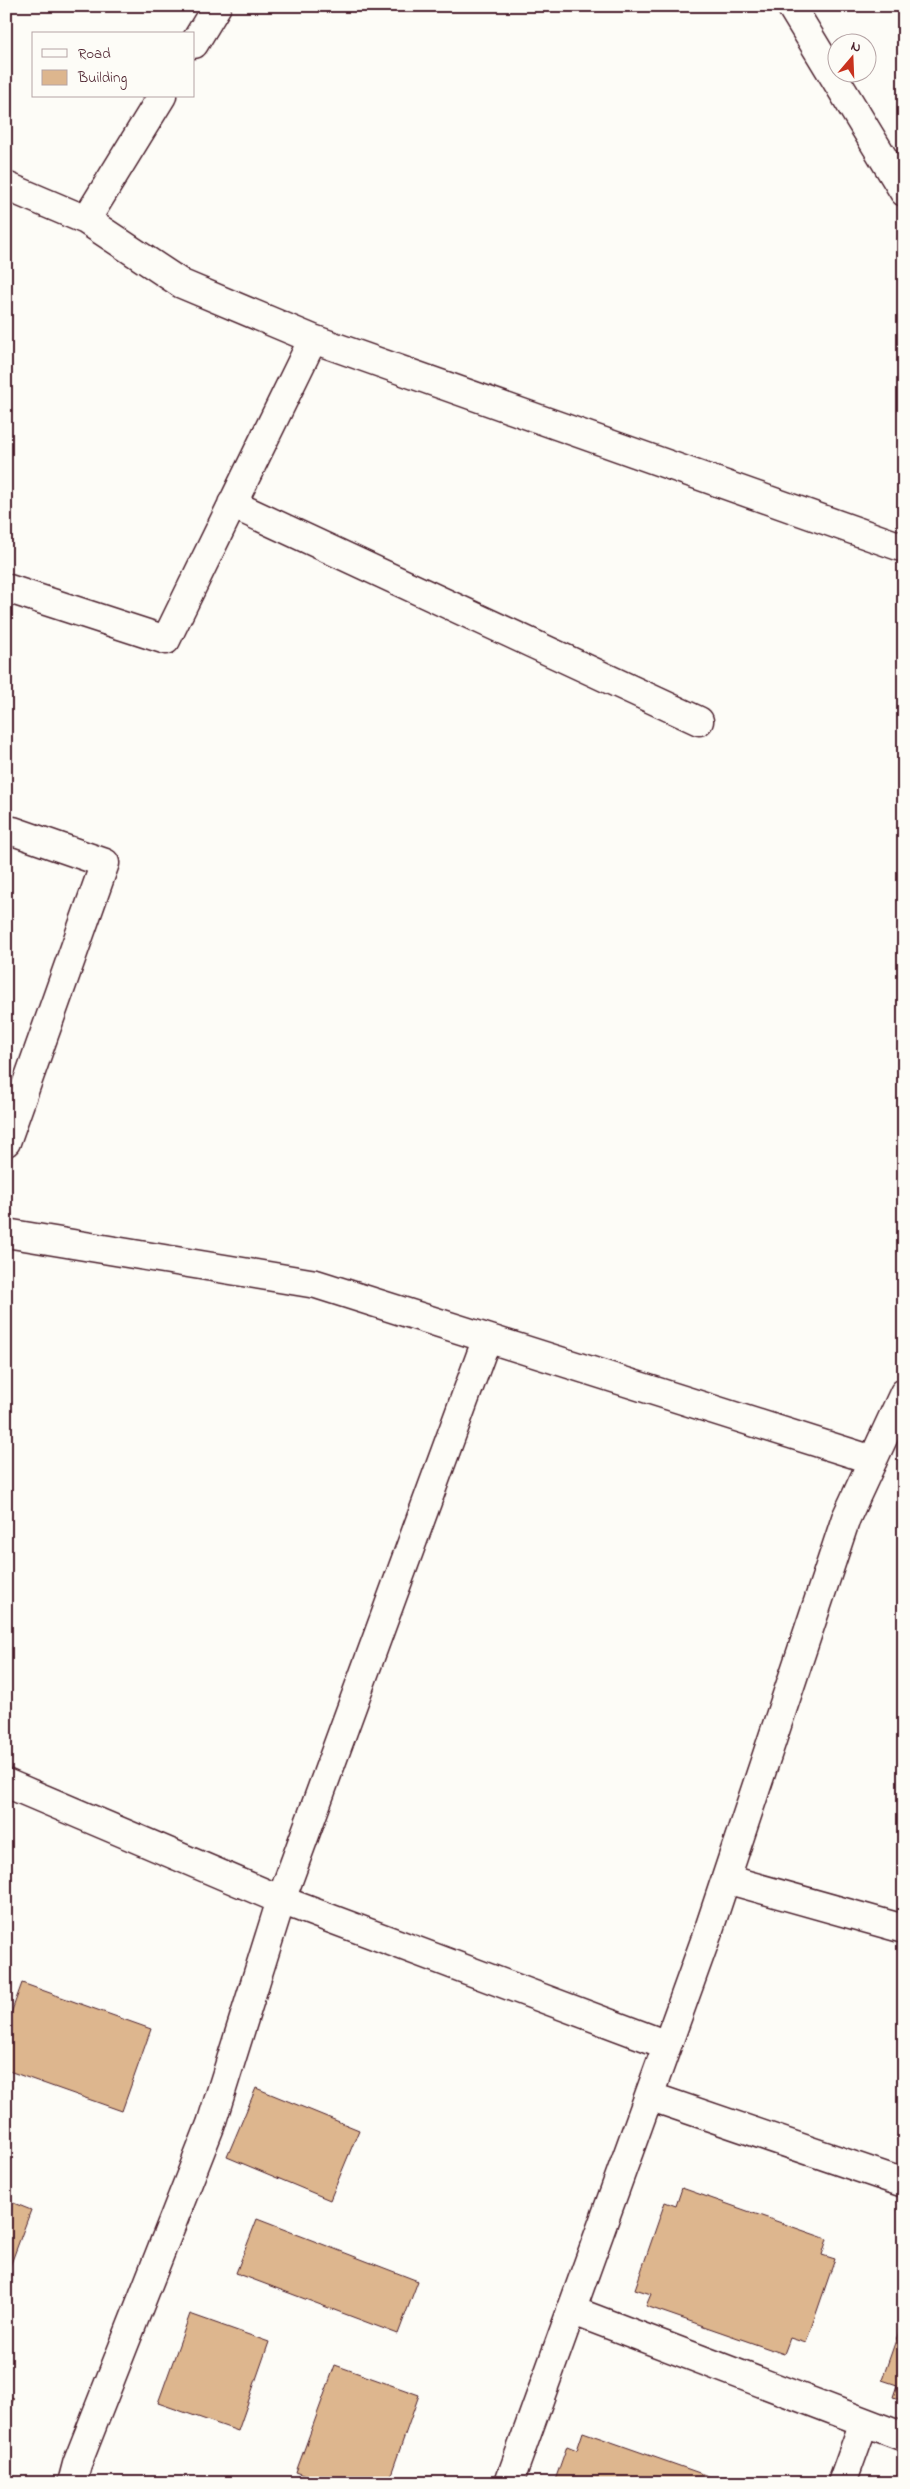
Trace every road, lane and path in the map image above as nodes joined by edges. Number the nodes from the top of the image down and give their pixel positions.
1 (217, 6) edge
2 (791, 6) edge
3 (195, 42) edge
4 (161, 98) edge
5 (6, 186) edge
6 (904, 192) edge
7 (86, 220) junction
8 (313, 339) junction
9 (232, 504) junction
10 (904, 548) edge
11 (6, 588) edge
12 (699, 721) dead end
13 (14, 831) dead end
14 (6, 1142) edge
15 (6, 1233) edge
16 (487, 1338) junction
17 (902, 1401) edge
18 (873, 1460) junction
19 (6, 1783) edge
20 (726, 1879) junction
21 (281, 1900) junction
22 (904, 1929) edge
23 (668, 2045) junction
24 (649, 2096) junction
25 (904, 2183) edge
26 (571, 2310) junction
27 (864, 2422) junction
28 (904, 2437) edge
29 (72, 2483) edge
30 (509, 2483) edge
31 (842, 2483) edge

1 - 3 street
2 - 6 street
4 - 7 street
5 - 7 street
7 - 8 street
8 - 9 street
8 - 10 street
9 - 11 street
9 - 12 street
13 - 14 street
15 - 16 street
16 - 18 street
16 - 21 street
17 - 18 street
18 - 20 street
19 - 21 street
20 - 22 street
20 - 23 street
21 - 23 street
21 - 29 street
23 - 24 street
24 - 25 street
24 - 26 street
26 - 27 street
26 - 30 street
27 - 28 street
27 - 31 street

